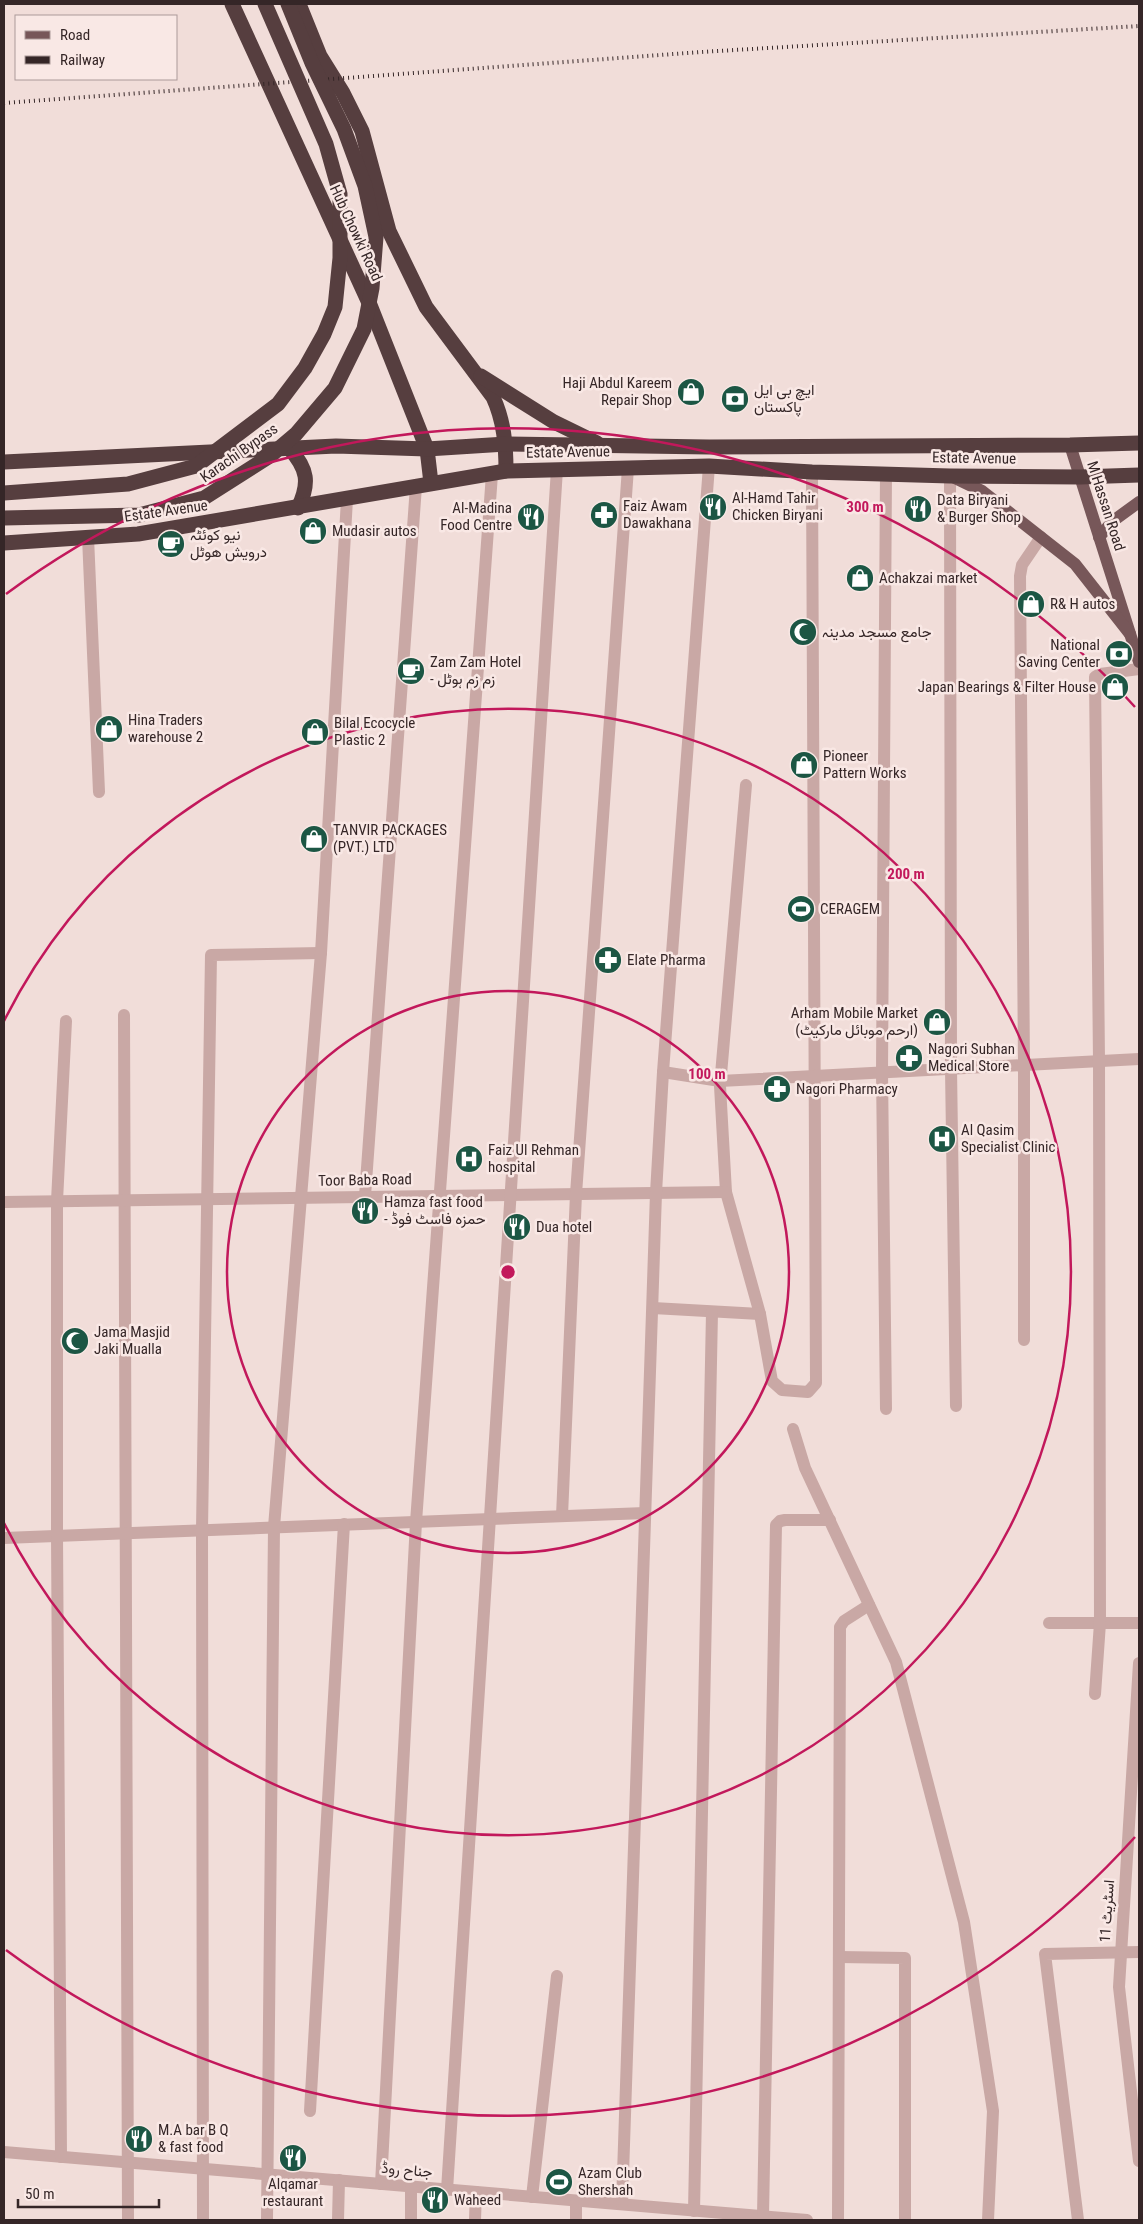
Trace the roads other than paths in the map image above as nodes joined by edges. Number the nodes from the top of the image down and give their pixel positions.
1 (232, 4) edge
2 (265, 4) edge
3 (288, 4) edge
4 (299, 4) edge
5 (474, 371) junction
6 (1139, 443) edge
7 (506, 444) junction
8 (601, 445) junction
9 (1070, 446) junction
10 (289, 448) junction
11 (427, 449) junction
12 (4, 462) edge
13 (709, 466) junction
14 (628, 468) junction
15 (556, 469) junction
16 (812, 472) junction
17 (499, 473) junction
18 (886, 473) junction
19 (1139, 475) edge
20 (950, 476) junction
21 (1080, 477) junction
22 (432, 483) junction
23 (416, 486) junction
24 (4, 493) edge
25 (347, 500) junction
26 (1139, 502) edge
27 (298, 508) junction
28 (4, 518) edge
29 (1041, 536) junction
30 (88, 537) junction
31 (1099, 537) junction
32 (4, 543) edge
33 (1130, 634) junction
34 (1139, 662) edge
35 (1139, 669) edge
36 (746, 785) dead end
37 (99, 792) dead end
38 (322, 953) junction
39 (124, 1015) dead end
40 (66, 1020) dead end
41 (1139, 1059) edge
42 (1099, 1061) junction
43 (1024, 1065) junction
44 (951, 1069) junction
45 (663, 1072) junction
46 (882, 1072) junction
47 (814, 1076) junction
48 (720, 1081) junction
49 (726, 1192) junction
50 (656, 1193) junction
51 (511, 1194) junction
52 (576, 1194) junction
53 (441, 1195) junction
54 (302, 1196) junction
55 (365, 1196) junction
56 (208, 1199) junction
57 (124, 1200) junction
58 (57, 1201) junction
59 (4, 1202) edge
60 (653, 1308) junction
61 (712, 1312) junction
62 (760, 1314) junction
63 (1024, 1340) dead end
64 (956, 1406) dead end
65 (886, 1409) dead end
66 (794, 1429) dead end
67 (645, 1513) junction
68 (562, 1516) junction
69 (491, 1519) junction
70 (830, 1520) junction
71 (416, 1522) junction
72 (344, 1524) junction
73 (274, 1527) junction
74 (202, 1530) junction
75 (125, 1533) junction
76 (57, 1536) junction
77 (4, 1538) edge
78 (869, 1605) junction
79 (1100, 1623) junction
80 (1139, 1623) edge
81 (1049, 1624) dead end
82 (1139, 1662) edge
83 (1095, 1694) dead end
84 (1139, 1952) edge
85 (1121, 1953) junction
86 (840, 1957) junction
87 (557, 1976) dead end
88 (310, 2111) dead end
89 (4, 2152) edge
90 (61, 2157) junction
91 (1139, 2161) edge
92 (128, 2162) junction
93 (205, 2169) junction
94 (268, 2174) junction
95 (339, 2180) junction
96 (381, 2184) junction
97 (411, 2186) junction
98 (447, 2190) junction
99 (476, 2192) junction
100 (532, 2197) junction
101 (576, 2200) junction
102 (622, 2204) junction
103 (694, 2211) junction
104 (763, 2216) junction
105 (128, 2220) edge
106 (203, 2220) edge
107 (267, 2220) edge
108 (338, 2220) edge
109 (411, 2220) edge
110 (475, 2220) edge
111 (576, 2220) edge
112 (807, 2220) edge
113 (838, 2220) edge
114 (905, 2220) edge
115 (988, 2220) edge
116 (1078, 2220) edge

1 - 11 highway, Hub Chowki Road
2 - 24 highway, Karachi Bypass, bridge
3 - 28 highway, Karachi Bypass, bridge
4 - 5 highway, Hub Chowki Road
5 - 7 highway, Hub Chowki Road
5 - 8 highway
6 - 9 highway, Estate Avenue
7 - 8 highway, Estate Avenue
7 - 11 highway, Estate Avenue
7 - 17 highway, Hub Chowki Road
8 - 9 highway, Estate Avenue
9 - 21 main road, M Hassan Road
10 - 11 highway, Estate Avenue
10 - 12 highway, Estate Avenue
10 - 27 highway
11 - 22 highway, Hub Chowki Road
13 - 14 highway, Estate Avenue
13 - 16 highway, Estate Avenue
13 - 45 street
14 - 15 highway, Estate Avenue
14 - 52 street
15 - 17 highway, Estate Avenue
15 - 51 street
16 - 18 highway, Estate Avenue
16 - 47 street
17 - 22 highway, Estate Avenue
17 - 53 street
18 - 20 highway, Estate Avenue
18 - 46 street
19 - 21 highway, Estate Avenue
20 - 21 highway, Estate Avenue
20 - 29 main road
20 - 44 street
21 - 31 main road, M Hassan Road
22 - 23 highway, Estate Avenue
23 - 25 highway, Estate Avenue
23 - 55 street
25 - 27 highway, Estate Avenue
25 - 38 street
26 - 31 main road
27 - 30 highway, Estate Avenue
29 - 33 main road
29 - 43 street
30 - 32 highway, Estate Avenue
30 - 37 street
31 - 33 main road, M Hassan Road
33 - 34 main road, M Hassan Road
35 - 42 street
36 - 48 street
38 - 54 street
38 - 56 street
39 - 57 street
40 - 58 street
41 - 42 street
42 - 43 street
42 - 79 street
43 - 44 street
43 - 63 street
44 - 46 street
44 - 64 street
45 - 48 street
45 - 50 street
46 - 47 street
46 - 65 street
47 - 48 street
47 - 62 street
48 - 49 street
49 - 50 street, Toor Baba Road
49 - 62 street
50 - 52 street, Toor Baba Road
50 - 60 street
51 - 52 street, Toor Baba Road
51 - 53 street, Toor Baba Road
51 - 69 street
52 - 68 street
53 - 55 street, Toor Baba Road
53 - 71 street
54 - 55 street, Toor Baba Road
54 - 56 street, Toor Baba Road
54 - 73 street
56 - 57 street, Toor Baba Road
56 - 74 street
57 - 58 street, Toor Baba Road
57 - 75 street
58 - 59 street, Toor Baba Road
58 - 76 street
60 - 61 street
60 - 67 street
61 - 62 street
61 - 103 street
66 - 70 street
67 - 68 street
67 - 102 street
68 - 69 street
69 - 71 street
69 - 98 street
70 - 78 street
70 - 104 street
71 - 72 street
71 - 96 street
72 - 73 street
72 - 88 street
73 - 74 street
73 - 94 street
74 - 75 street
74 - 93 street
75 - 76 street
75 - 92 street
76 - 77 street
76 - 90 street
78 - 86 street
78 - 115 street
79 - 80 street
79 - 81 street
79 - 83 street
82 - 85 street, اسٹریٹ 11
84 - 85 street
85 - 91 street, اسٹریٹ 11
85 - 116 street
86 - 113 street
86 - 114 street
87 - 100 street
89 - 90 street, جناح روڈ
90 - 92 street, جناح روڈ
92 - 93 street, جناح روڈ
92 - 105 street
93 - 94 street, جناح روڈ
93 - 106 street
94 - 95 street, جناح روڈ
94 - 107 street
95 - 96 street, جناح روڈ
95 - 108 street
96 - 97 street, جناح روڈ
97 - 98 street, جناح روڈ
97 - 109 street
98 - 99 street, جناح روڈ
99 - 100 street, جناح روڈ
99 - 110 street
100 - 101 street, جناح روڈ
101 - 102 street, جناح روڈ
101 - 111 street
102 - 103 street, جناح روڈ
103 - 104 street, جناح روڈ
104 - 112 street, جناح روڈ

